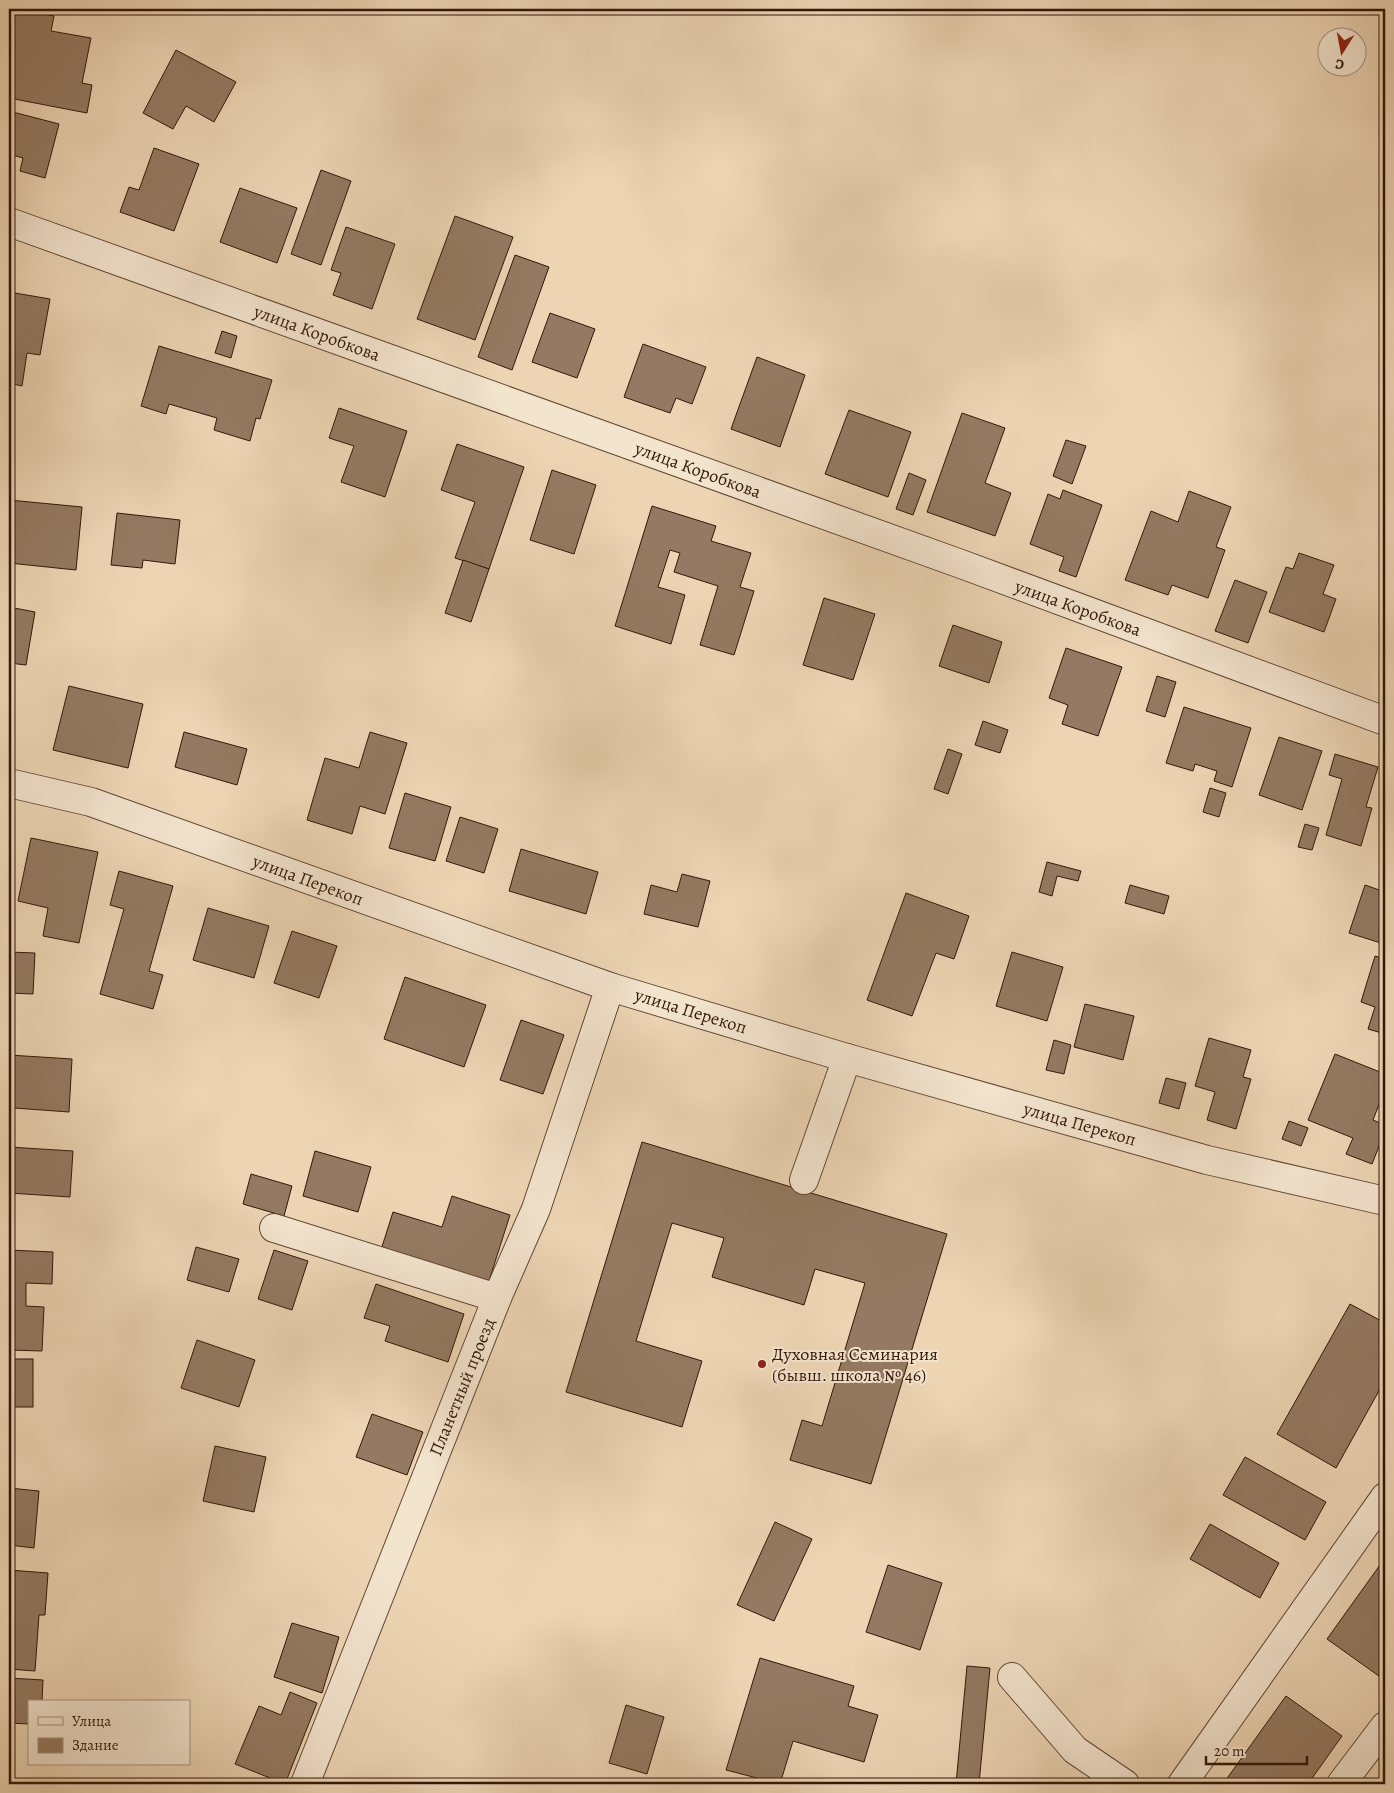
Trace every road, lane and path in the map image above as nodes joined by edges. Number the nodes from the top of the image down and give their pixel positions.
1 (9, 222) edge
2 (1385, 721) edge
3 (9, 783) edge
4 (610, 987) junction
5 (847, 1058) junction
6 (804, 1180) dead end
7 (1385, 1201) edge
8 (274, 1228) dead end
9 (497, 1298) junction
10 (1385, 1496) edge
11 (1012, 1677) dead end
12 (1385, 1726) edge
13 (305, 1784) edge
14 (1125, 1784) edge
15 (1182, 1784) edge
16 (1341, 1784) edge

1 - 2 street, улица Коробкова
3 - 4 street, улица Перекоп
4 - 5 street, улица Перекоп
4 - 9 street, Планетный проезд
5 - 6 street
5 - 7 street, улица Перекоп
8 - 9 street
9 - 13 street, Планетный проезд
10 - 15 street
11 - 14 street
12 - 16 street

